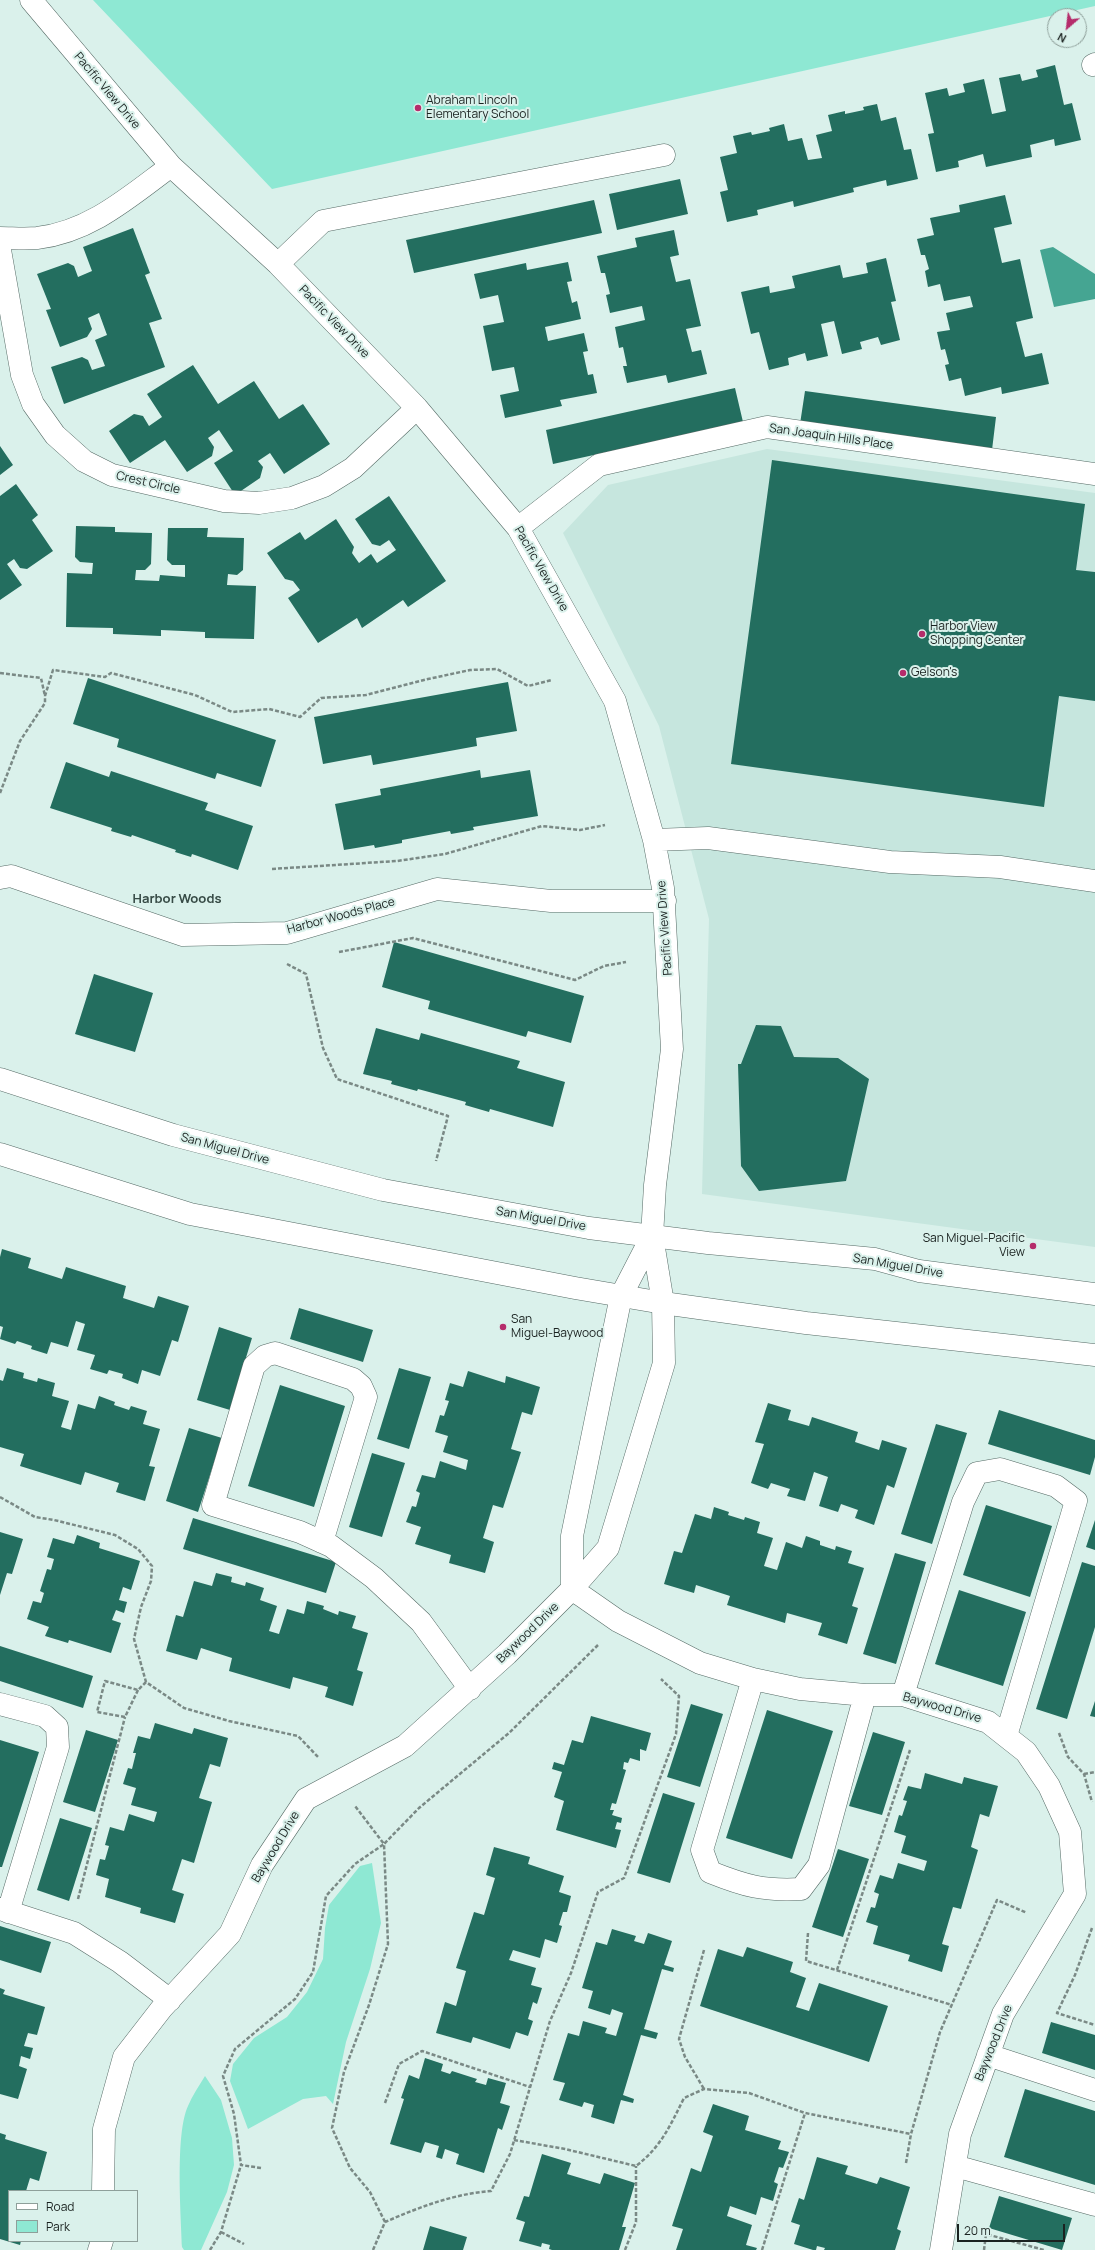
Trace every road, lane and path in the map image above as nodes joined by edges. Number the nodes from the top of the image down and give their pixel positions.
1 (31, 0) edge
2 (664, 155) dead end
3 (171, 166) junction
4 (0, 238) edge
5 (0, 250) edge
6 (278, 264) junction
7 (417, 408) junction
8 (1095, 474) edge
9 (518, 528) junction
10 (0, 673) edge
11 (552, 680) dead end
12 (45, 696) junction
13 (0, 793) edge
14 (605, 825) dead end
15 (654, 840) junction
16 (272, 868) dead end
17 (0, 878) edge
18 (1095, 881) edge
19 (665, 901) junction
20 (337, 952) dead end
21 (291, 960) dead end
22 (626, 962) dead end
23 (0, 1080) edge
24 (0, 1154) edge
25 (436, 1161) dead end
26 (652, 1236) junction
27 (1095, 1294) edge
28 (621, 1296) junction
29 (663, 1303) junction
30 (1095, 1355) edge
31 (0, 1498) edge
32 (322, 1542) junction
33 (572, 1589) junction
34 (604, 1639) dead end
35 (656, 1674) dead end
36 (753, 1679) junction
37 (146, 1682) junction
38 (470, 1689) junction
39 (138, 1690) junction
40 (865, 1695) junction
41 (903, 1695) junction
42 (0, 1704) edge
43 (125, 1717) junction
44 (1006, 1736) junction
45 (910, 1750) dead end
46 (323, 1762) dead end
47 (1095, 1772) edge
48 (1084, 1774) dead end
49 (351, 1801) dead end
50 (384, 1844) junction
51 (78, 1899) dead end
52 (4, 1910) edge
53 (1033, 1916) dead end
54 (1092, 1927) dead end
55 (808, 1933) dead end
56 (704, 1950) dead end
57 (837, 1970) junction
58 (170, 2000) junction
59 (952, 2005) junction
60 (1095, 2025) edge
61 (988, 2055) junction
62 (530, 2087) junction
63 (704, 2089) junction
64 (1095, 2090) edge
65 (385, 2103) dead end
66 (805, 2113) junction
67 (911, 2134) junction
68 (514, 2140) junction
69 (906, 2163) dead end
70 (241, 2165) junction
71 (636, 2166) junction
72 (955, 2166) junction
73 (261, 2168) dead end
74 (103, 2190) edge
75 (1095, 2205) edge
76 (386, 2222) junction
77 (221, 2232) junction
78 (244, 2244) dead end
79 (210, 2250) edge
80 (373, 2250) edge
81 (624, 2250) edge
82 (762, 2250) edge
83 (941, 2250) edge
84 (984, 2250) edge
85 (1044, 2250) edge

1 - 3 street, Pacific View Drive
2 - 6 street
3 - 4 street
3 - 6 street, Pacific View Drive
5 - 7 street, Crest Circle
6 - 7 street, Pacific View Drive
7 - 9 street, Pacific View Drive
8 - 9 street, San Joaquin Hills Place
9 - 15 street, Pacific View Drive
10 - 12 path
11 - 12 path
12 - 13 path
14 - 16 path
15 - 18 street
15 - 19 street, Pacific View Drive
17 - 19 street, Harbor Woods Place
19 - 26 street, Pacific View Drive
20 - 22 path
21 - 25 path
23 - 26 street, San Miguel Drive
24 - 28 street
26 - 27 street, San Miguel Drive
26 - 28 street
26 - 29 street, Baywood Drive
28 - 29 street
28 - 33 street
29 - 30 street
29 - 33 street, Baywood Drive
31 - 37 path
32 - 32 street
32 - 38 street
33 - 36 street, Baywood Drive
33 - 38 street, Baywood Drive
34 - 50 path
35 - 62 path
36 - 40 street, Baywood Drive
36 - 40 street
37 - 39 path
37 - 46 path
38 - 58 street, Baywood Drive
39 - 43 path
39 - 43 path
40 - 41 street, Baywood Drive
41 - 44 street, Baywood Drive
41 - 44 street
42 - 52 street
43 - 51 path
44 - 61 street, Baywood Drive
45 - 57 path
47 - 48 path
49 - 50 path
50 - 70 path
50 - 76 path
52 - 58 street
53 - 59 path
54 - 60 path
55 - 57 path
56 - 63 path
57 - 59 path
58 - 74 street, Baywood Drive
59 - 67 path
61 - 64 street
61 - 72 street, Baywood Drive
62 - 65 path
62 - 68 path
63 - 66 path
63 - 71 path
66 - 67 path
66 - 82 path
67 - 69 path
68 - 71 path
68 - 76 path
70 - 73 path
70 - 77 path
71 - 81 path
72 - 75 street
72 - 83 street, Baywood Drive
76 - 80 path
77 - 78 path
77 - 79 path
84 - 85 path

